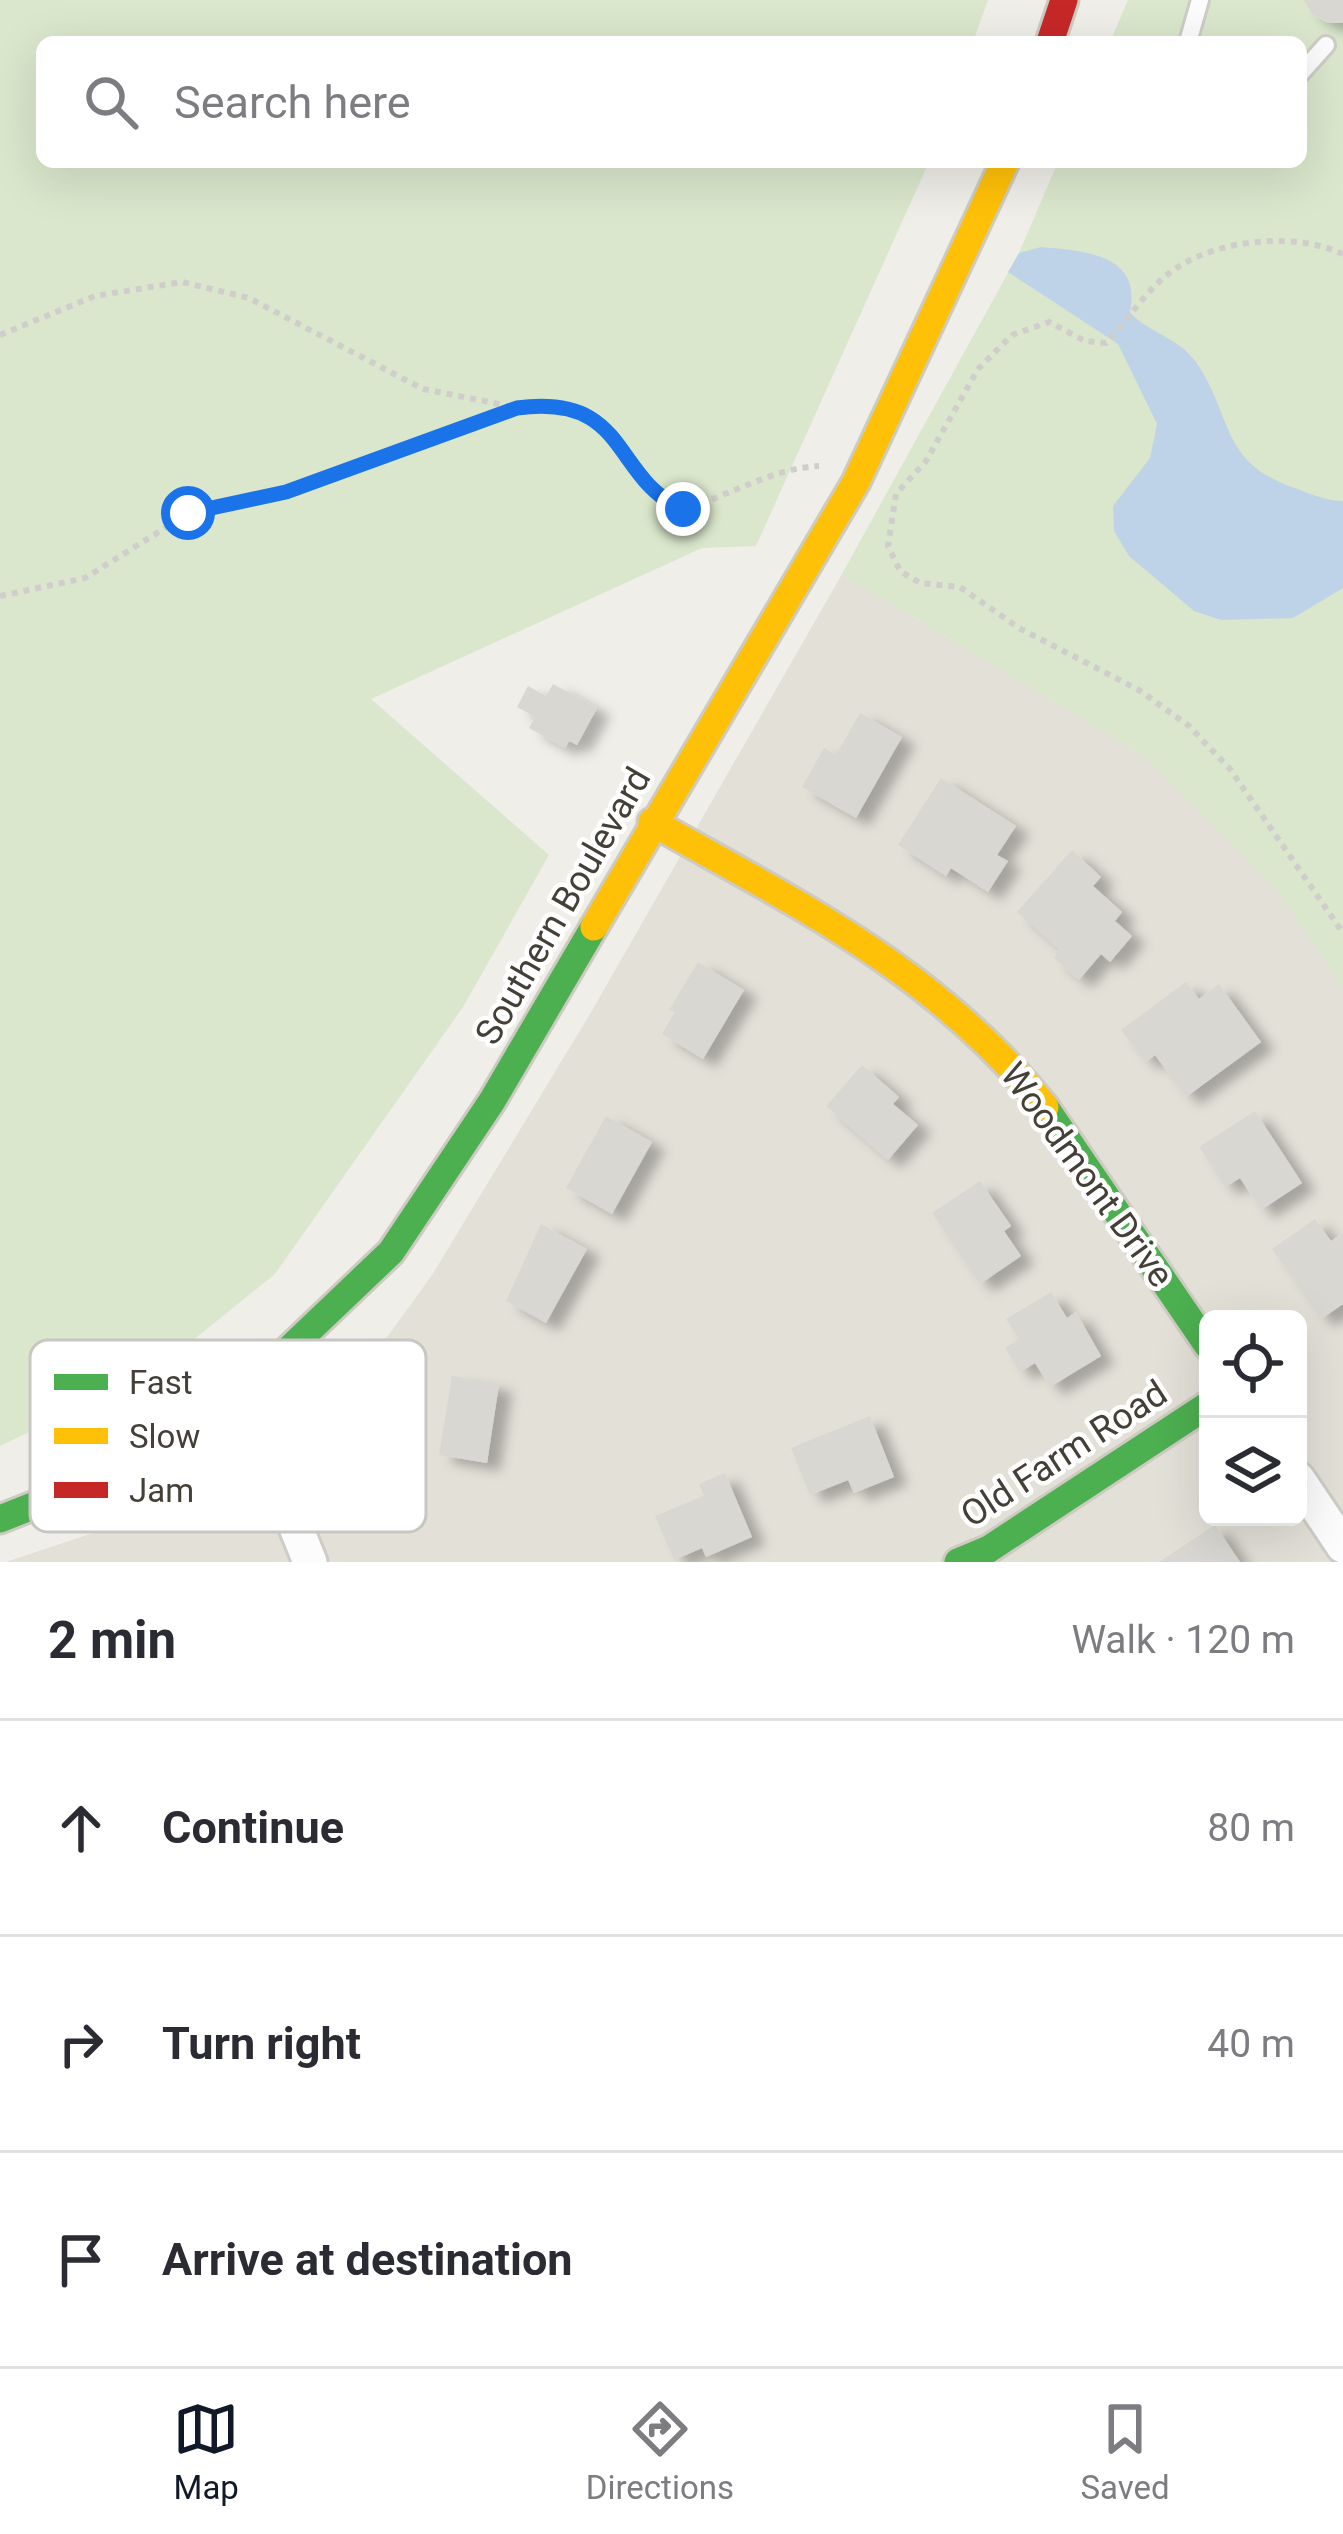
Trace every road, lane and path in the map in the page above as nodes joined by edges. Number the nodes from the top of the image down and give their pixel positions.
1 (1064, 0) edge
2 (1200, 0) edge
3 (1053, 36) edge
4 (1190, 36) edge
5 (1325, 45) dead end
6 (1307, 67) edge
7 (1003, 168) edge
8 (1343, 254) edge
9 (0, 335) edge
10 (517, 408) junction
11 (856, 482) junction
12 (896, 494) junction
13 (0, 596) edge
14 (652, 822) junction
15 (1343, 933) edge
16 (1199, 1333) edge
17 (299, 1340) edge
18 (1199, 1411) edge
19 (1307, 1492) edge
20 (30, 1507) edge
21 (0, 1519) edge
22 (298, 1532) edge
23 (1343, 1546) edge
24 (310, 1562) edge
25 (958, 1562) edge

1 - 3 main road
2 - 4 lane
5 - 6 lane
7 - 11 main road, Southern Boulevard
8 - 12 path
9 - 10 path
10 - 11 path
10 - 13 path
11 - 12 path
11 - 14 main road, Southern Boulevard
12 - 15 path
14 - 16 main road, Woodmont Drive
14 - 17 main road, Southern Boulevard
18 - 25 main road, Old Farm Road
19 - 23 street
20 - 21 main road, Southern Boulevard
22 - 24 street

